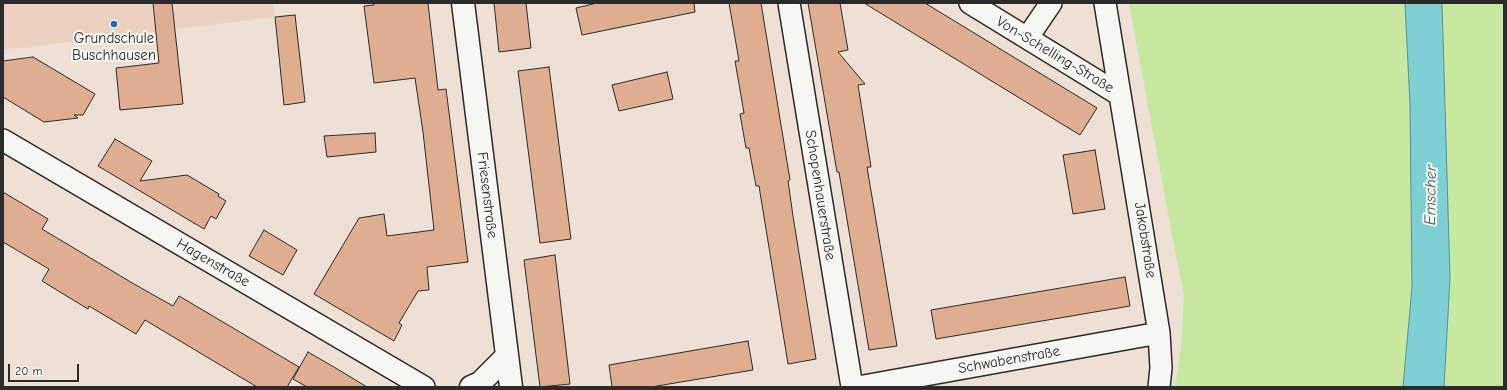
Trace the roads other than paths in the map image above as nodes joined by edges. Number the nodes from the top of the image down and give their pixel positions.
1 (463, 3) edge
2 (789, 3) edge
3 (970, 3) edge
4 (1051, 3) edge
5 (1105, 3) edge
6 (1028, 38) junction
7 (1120, 94) junction
8 (3, 140) edge
9 (1159, 332) junction
10 (507, 356) junction
11 (424, 387) edge
12 (471, 387) edge
13 (511, 387) edge
14 (852, 387) edge
15 (858, 387) edge
16 (1158, 387) edge

1 - 10 main road, Friesenstraße
2 - 14 street, Schopenhauerstraße
3 - 6 street, Von-Schelling-Straße
4 - 6 street
5 - 7 street, Jakobstraße
6 - 7 street, Von-Schelling-Straße
7 - 9 street, Jakobstraße
8 - 11 street, Hagenstraße
9 - 15 street, Schwabenstraße
9 - 16 street, Jakobstraße
10 - 12 main road
10 - 13 main road, Friesenstraße

